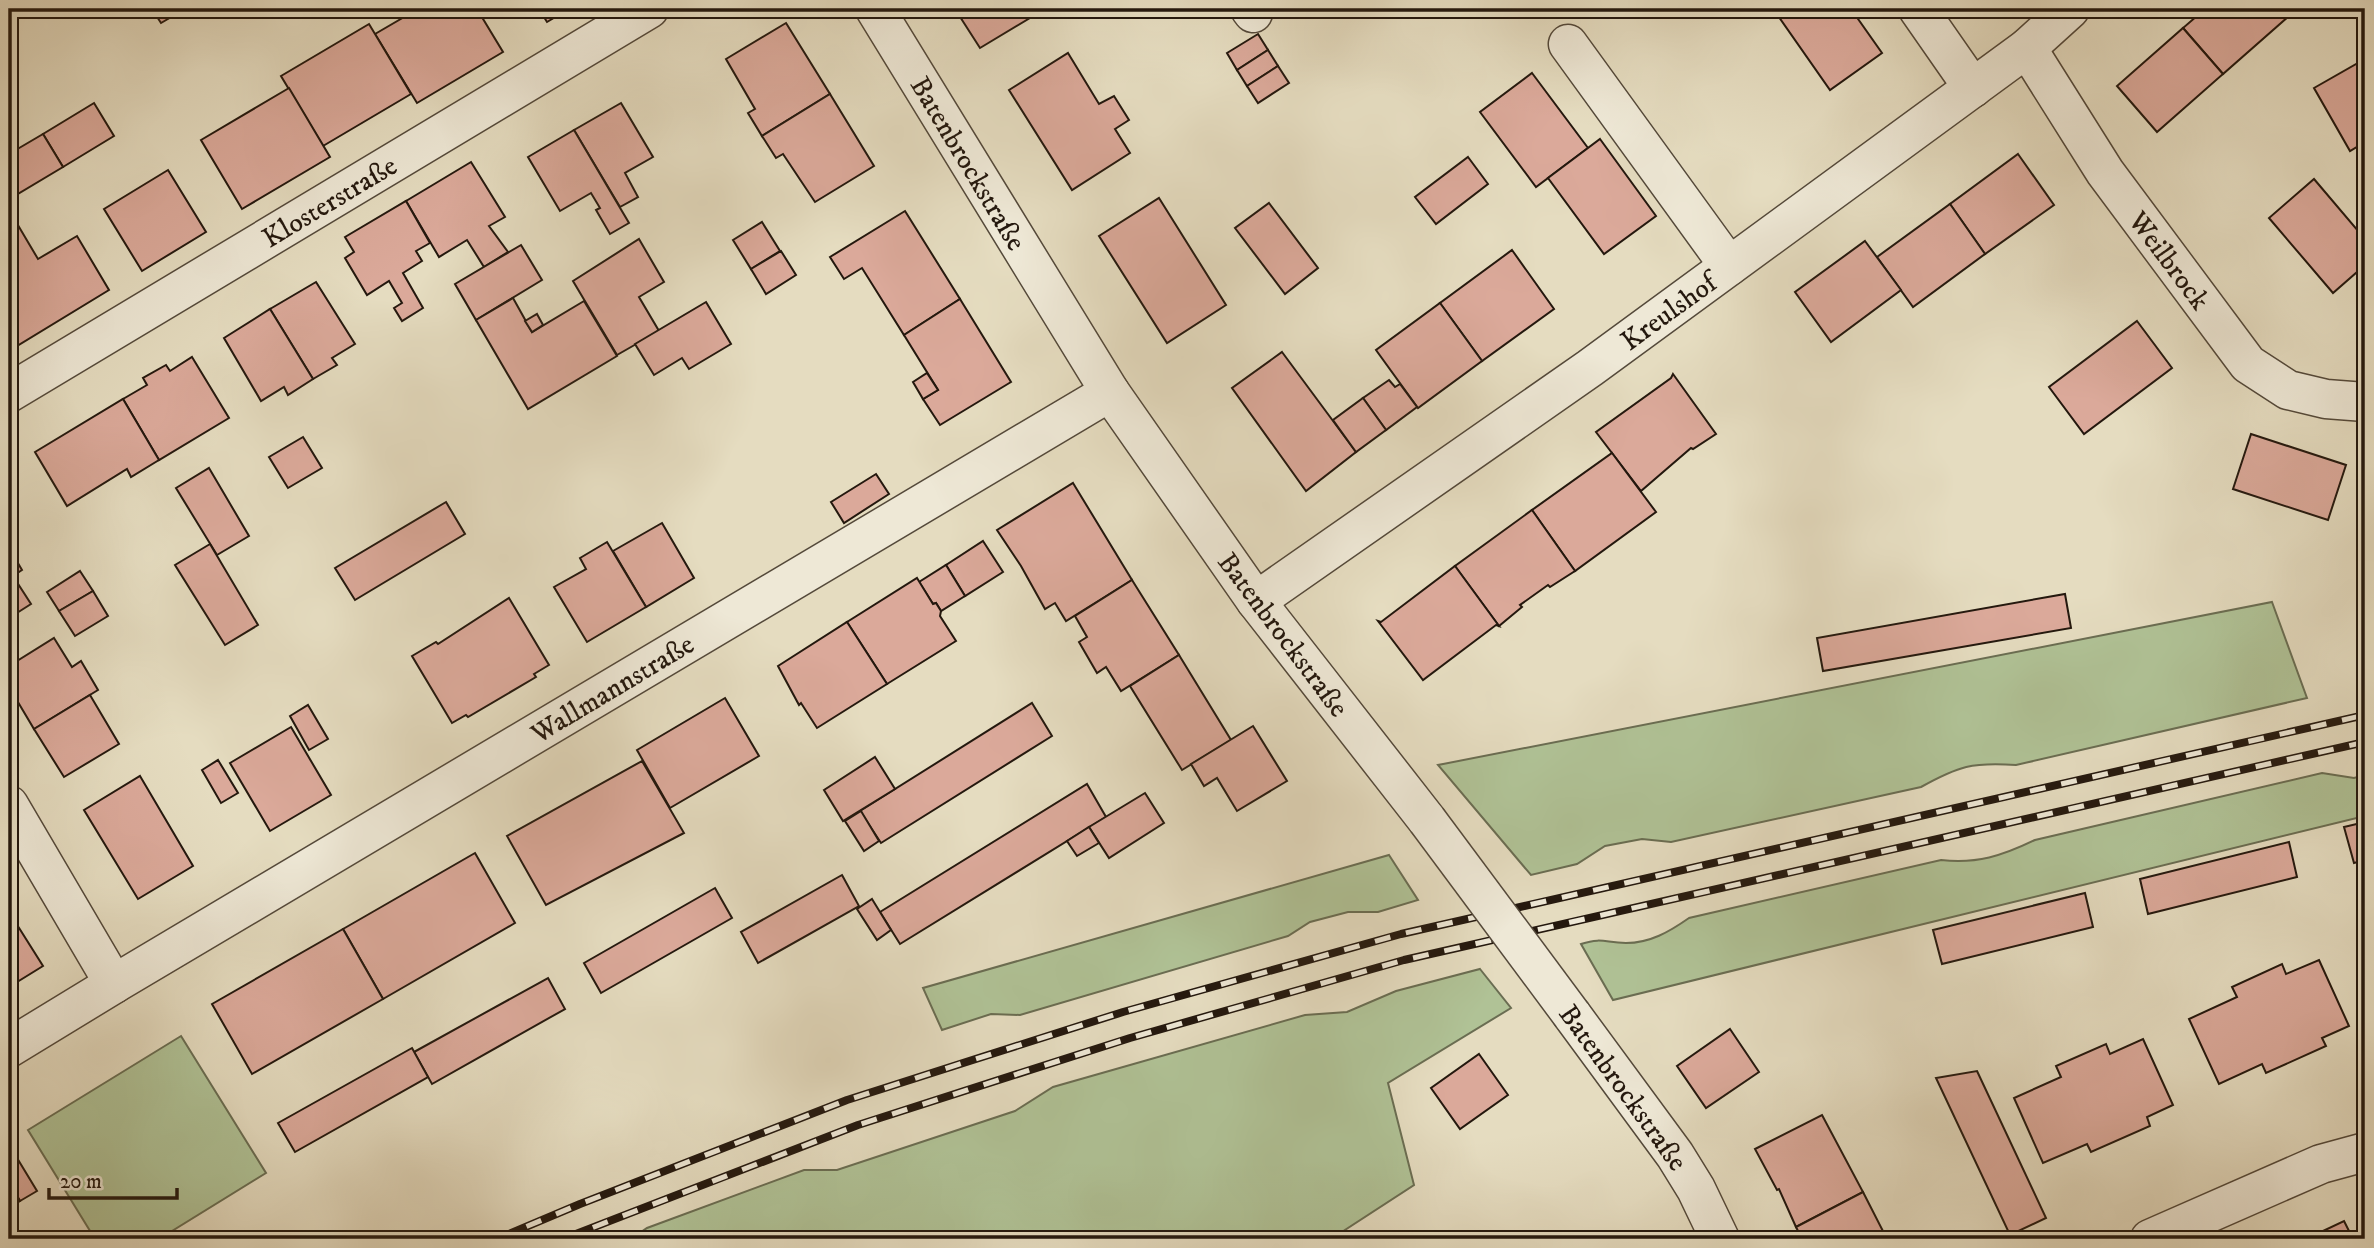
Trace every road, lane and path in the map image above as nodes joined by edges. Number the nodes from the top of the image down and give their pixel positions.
1 (649, 9) edge
2 (875, 9) edge
3 (1918, 9) edge
4 (2070, 9) edge
5 (1568, 44) dead end
6 (2026, 48) junction
7 (1973, 88) junction
8 (1729, 266) junction
9 (1110, 392) junction
10 (9, 393) edge
11 (2365, 402) edge
12 (1256, 601) junction
13 (9, 806) edge
14 (114, 984) junction
15 (9, 1048) edge
16 (2365, 1153) edge
17 (1720, 1239) edge
18 (2150, 1239) edge

1 - 10 street, Klosterstraße
2 - 9 street, Batenbrockstraße
3 - 7 street
4 - 6 street, Kreulshof
5 - 8 street
6 - 7 street, Kreulshof
6 - 11 street, Weilbrock
7 - 8 street, Kreulshof
8 - 12 street, Kreulshof
9 - 12 street, Batenbrockstraße
9 - 14 street, Wallmannstraße
12 - 17 street, Batenbrockstraße, bridge
13 - 14 street
14 - 15 street, Wallmannstraße
16 - 18 street

